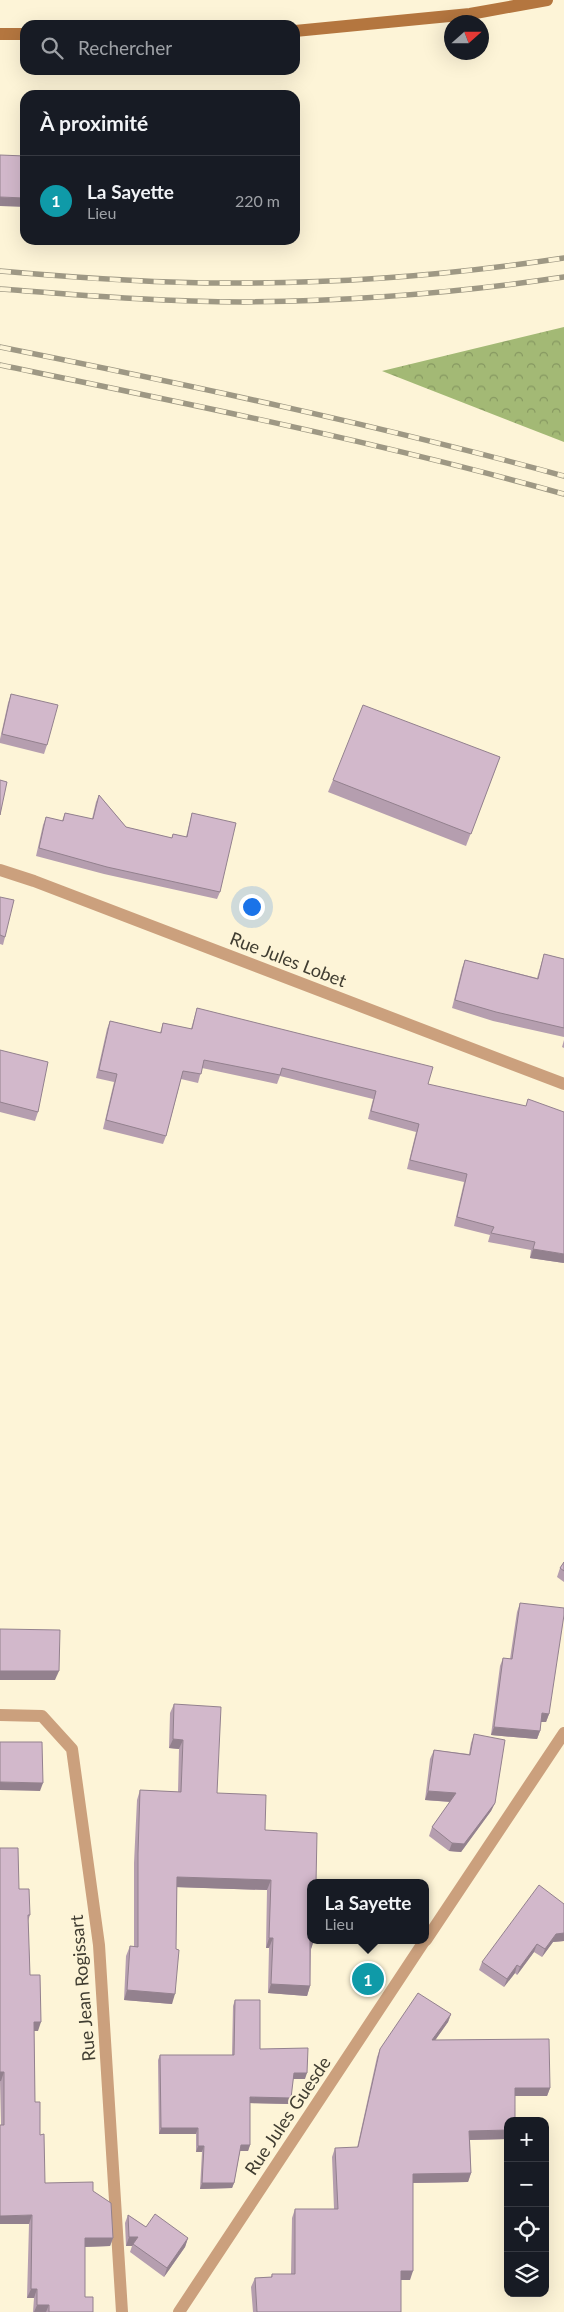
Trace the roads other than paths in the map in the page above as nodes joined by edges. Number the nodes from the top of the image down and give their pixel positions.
1 (546, 0) edge
2 (300, 31) edge
3 (0, 34) edge
4 (20, 34) edge
5 (0, 870) edge
6 (564, 1084) edge
7 (0, 1715) edge
8 (564, 1733) edge
9 (429, 1934) edge
10 (422, 1944) edge
11 (122, 2312) edge
12 (179, 2312) edge

1 - 2 main road
3 - 4 main road
5 - 6 street, Rue Jules Lobet
7 - 11 street, Rue Jean Rogissart
8 - 9 street, Rue Jules Guesde
10 - 12 street, Rue Jules Guesde

